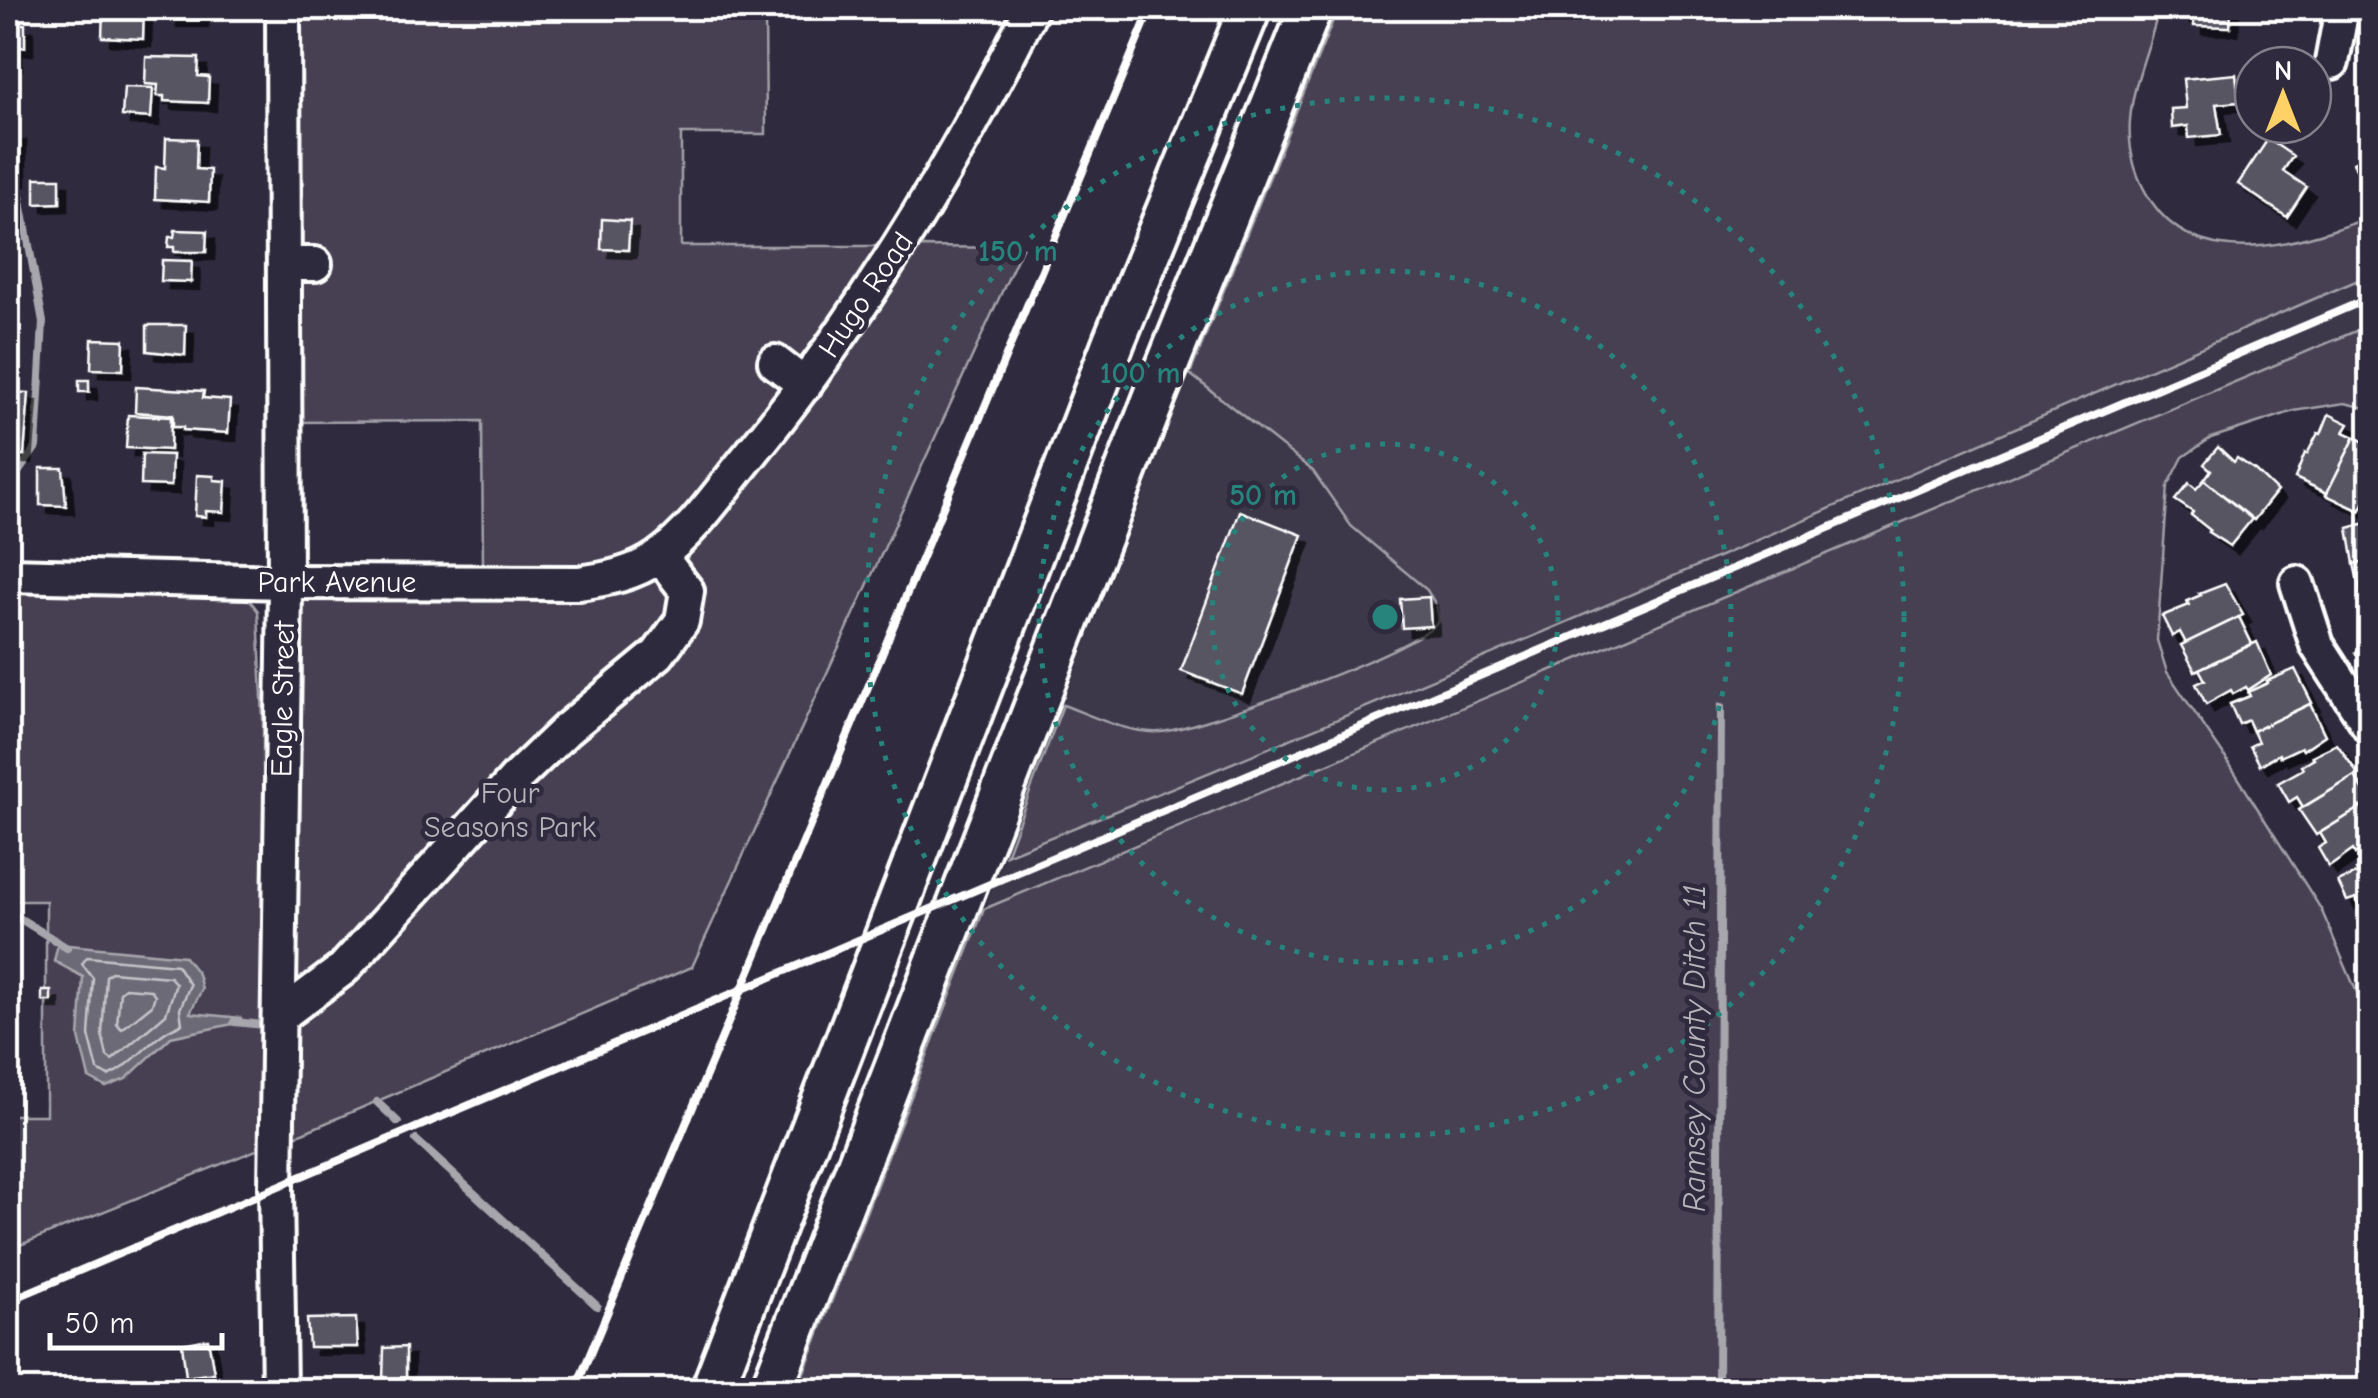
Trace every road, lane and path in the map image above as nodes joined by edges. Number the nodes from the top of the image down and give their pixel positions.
1 (283, 8) edge
2 (1032, 8) edge
3 (1250, 8) edge
4 (1311, 8) edge
5 (2342, 8) edge
6 (2333, 57) edge
7 (775, 362) dead end
8 (804, 385) junction
9 (660, 556) junction
10 (8, 576) edge
11 (285, 582) junction
12 (2297, 583) dead end
13 (2370, 727) edge
14 (278, 1017) junction
15 (279, 1390) edge
16 (712, 1390) edge
17 (772, 1390) edge

1 - 11 street, Eagle Street
2 - 8 street, Hugo Road
3 - 16 main road
4 - 17 main road
5 - 6 street
7 - 8 street
8 - 9 street, Hugo Road
9 - 11 street, Park Avenue
9 - 14 street
10 - 11 street, Park Avenue
11 - 14 street, Eagle Street
12 - 13 street
14 - 15 street, Eagle Street

